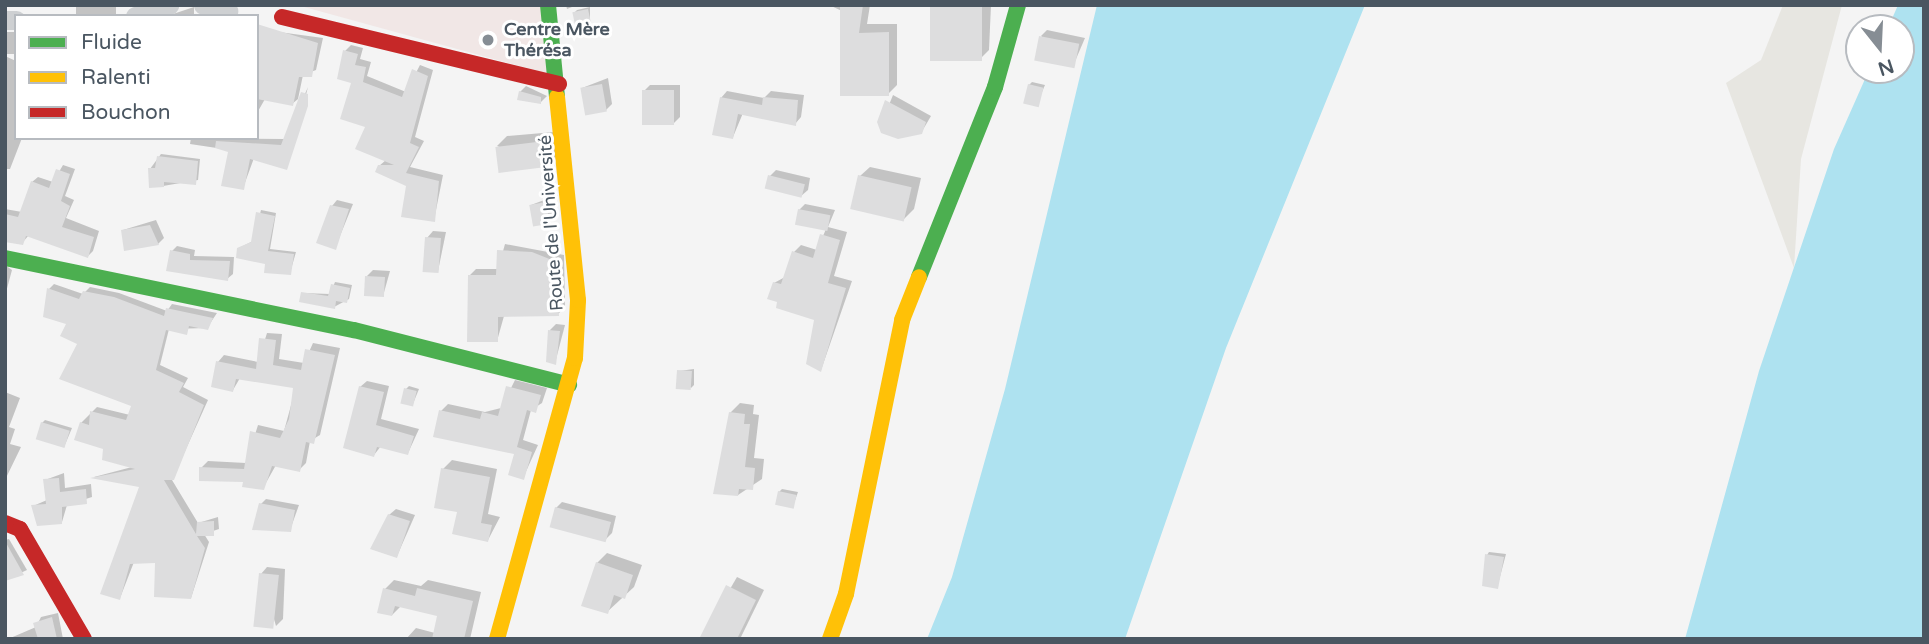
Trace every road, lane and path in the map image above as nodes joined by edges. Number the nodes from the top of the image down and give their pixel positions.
1 (169, 5) edge
2 (203, 5) edge
3 (548, 5) edge
4 (1018, 5) edge
5 (228, 11) dead end
6 (141, 14) edge
7 (282, 18) dead end
8 (559, 84) junction
9 (5, 258) edge
10 (569, 385) junction
11 (5, 523) edge
12 (84, 639) edge
13 (497, 639) edge
14 (830, 639) edge

1 - 6 street
2 - 5 street
3 - 8 street, Route de l'Université
4 - 14 street
7 - 8 street
8 - 10 street, Route de l'Université
9 - 10 street
10 - 13 street, Route de l'Université
11 - 12 street

